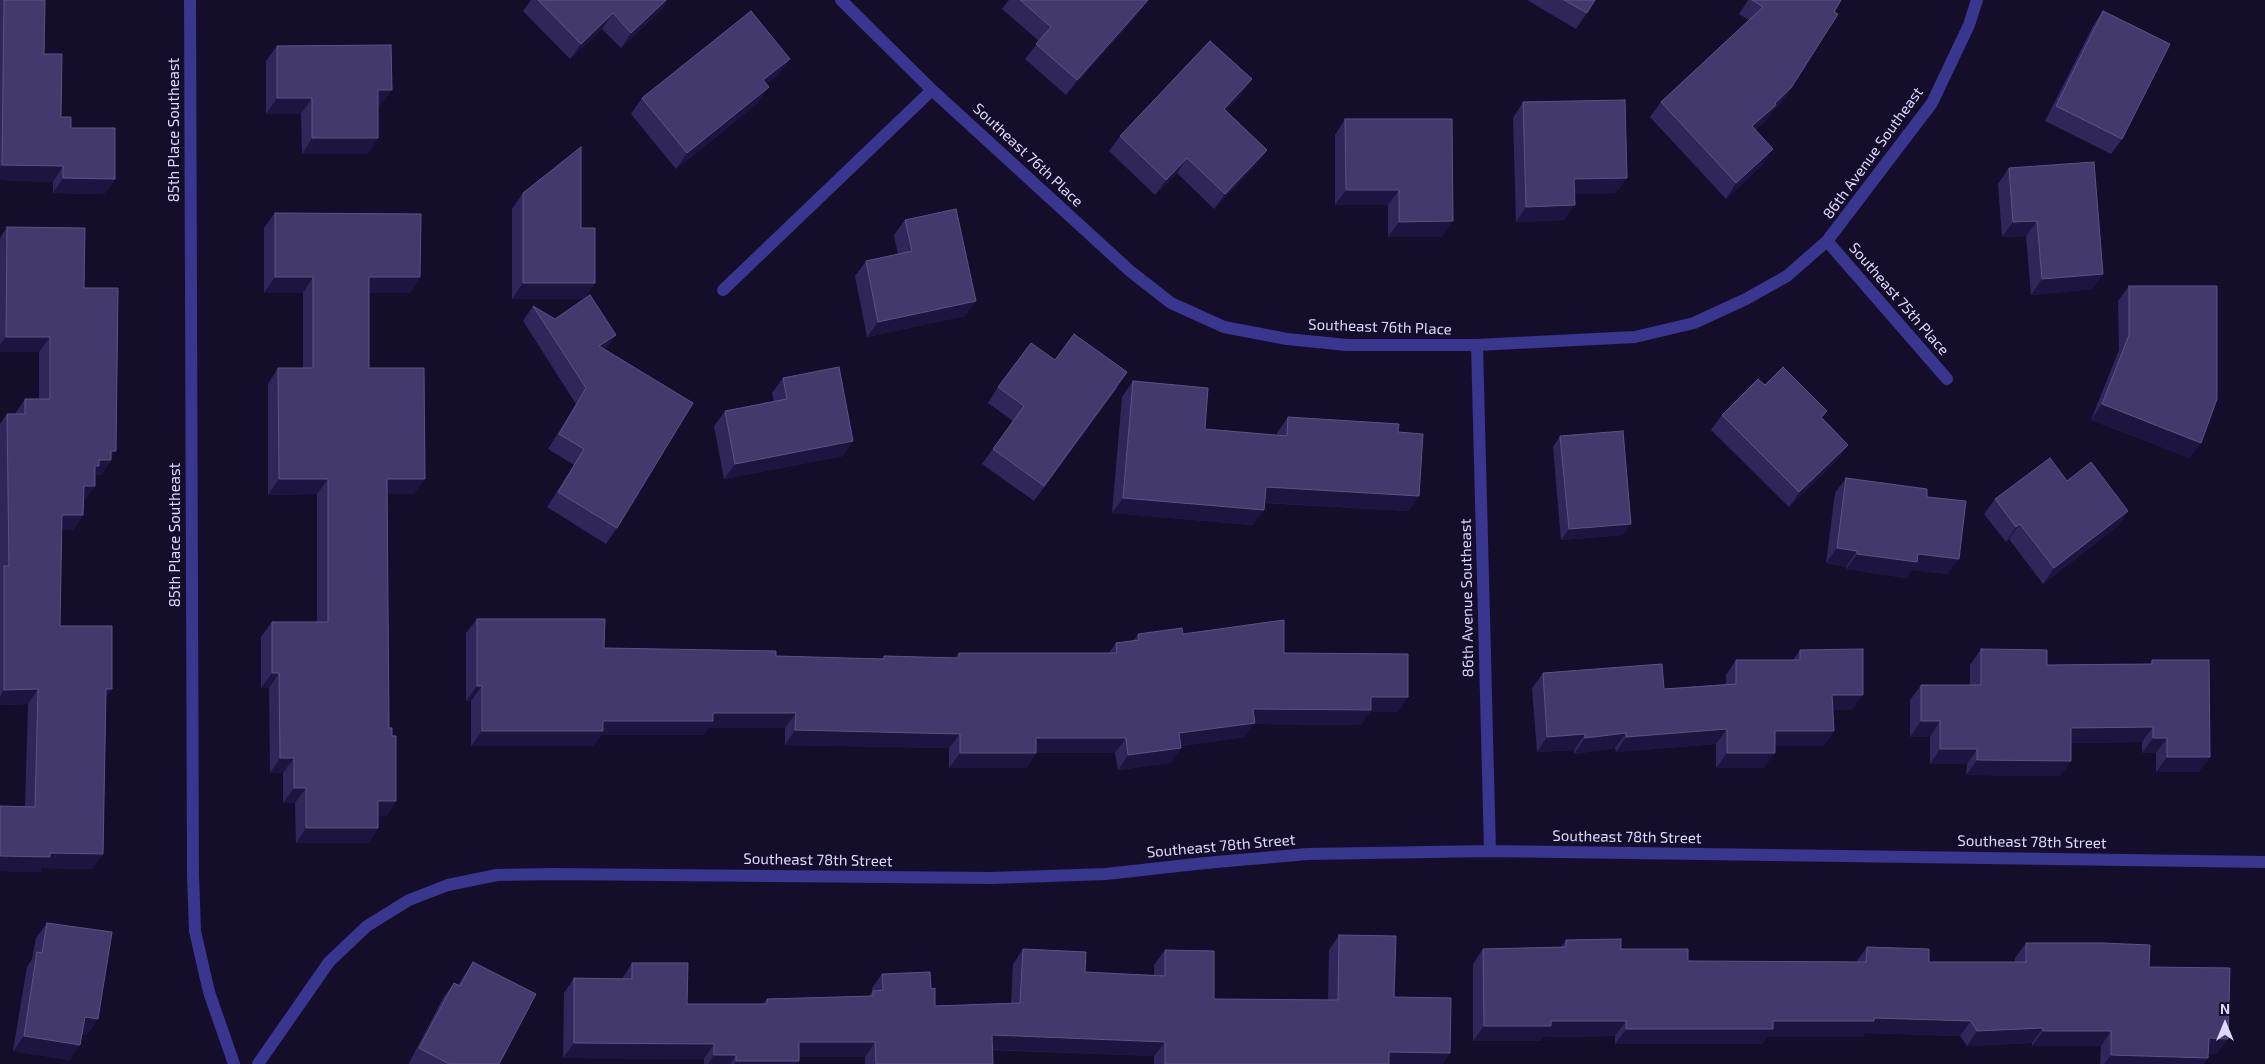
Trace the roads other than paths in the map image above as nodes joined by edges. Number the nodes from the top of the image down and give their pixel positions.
1 (190, 0) edge
2 (841, 0) edge
3 (1977, 0) edge
4 (932, 90) junction
5 (1827, 241) junction
6 (723, 290) dead end
7 (1477, 345) junction
8 (1947, 379) dead end
9 (1490, 851) junction
10 (2265, 862) edge
11 (234, 1064) edge
12 (258, 1064) edge

1 - 11 street, 85th Place Southeast
2 - 4 street, Southeast 76th Place
3 - 5 street, 86th Avenue Southeast
4 - 6 street
4 - 7 street, Southeast 76th Place
5 - 7 street, Southeast 76th Place
5 - 8 street, Southeast 75th Place
7 - 9 street, 86th Avenue Southeast
9 - 10 street, Southeast 78th Street
9 - 12 street, Southeast 78th Street

